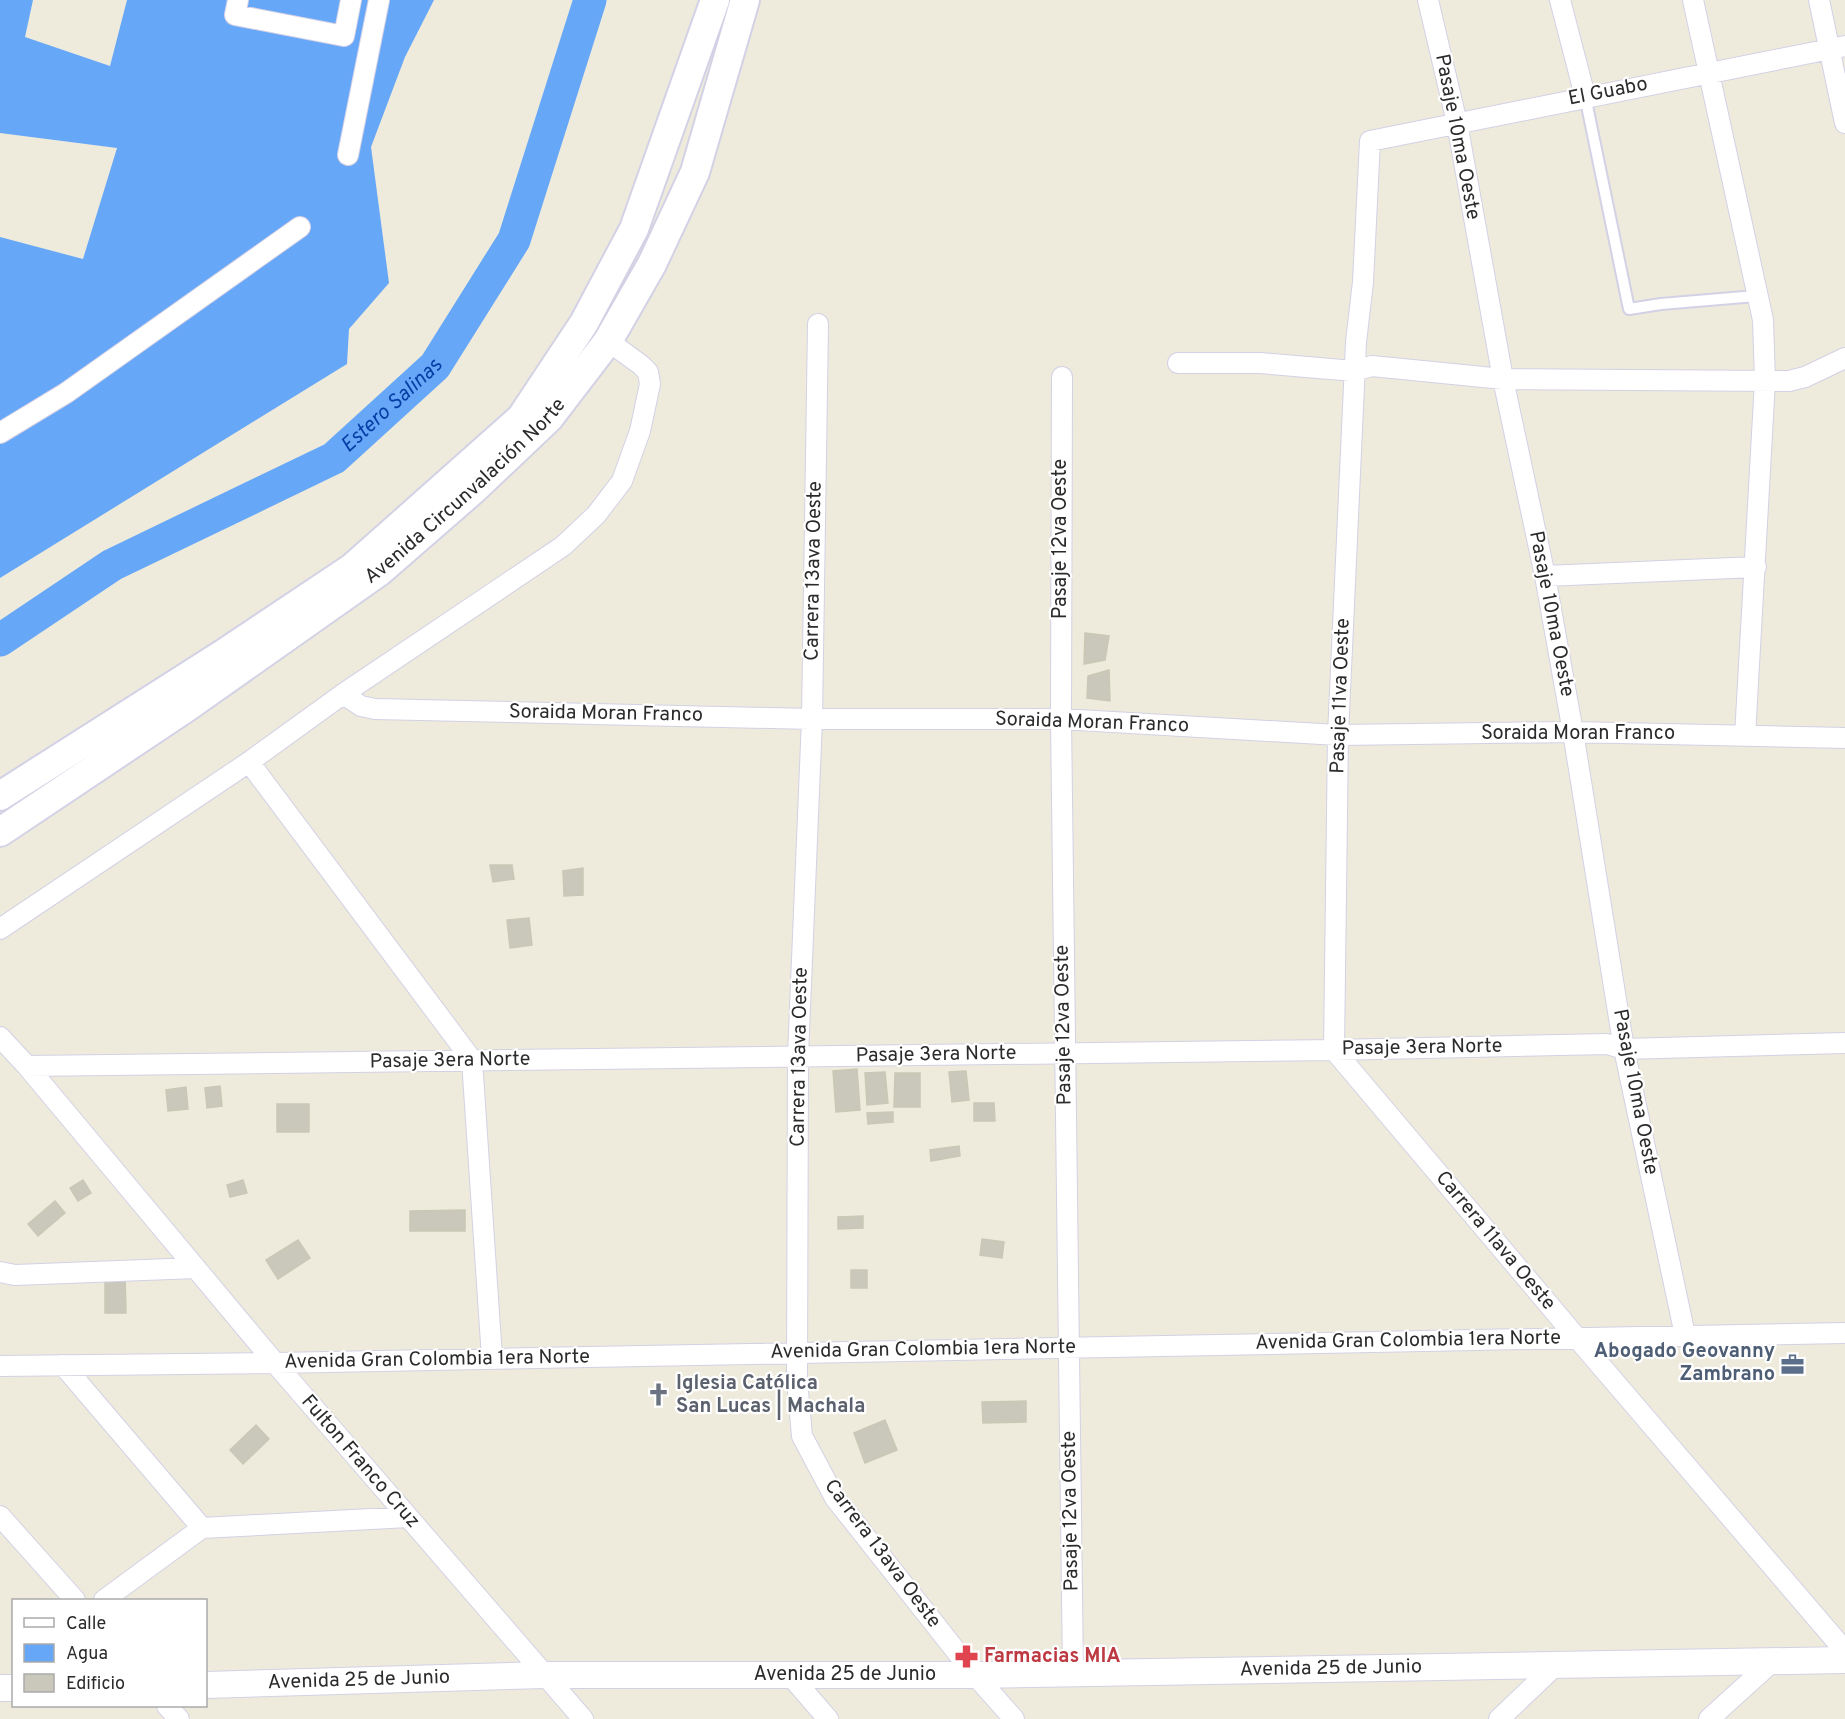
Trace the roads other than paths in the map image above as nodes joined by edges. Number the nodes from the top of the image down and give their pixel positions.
1 (238, 0) edge
2 (351, 0) edge
3 (379, 0) edge
4 (715, 0) edge
5 (745, 0) edge
6 (1428, 0) edge
7 (1560, 0) edge
8 (1693, 0) edge
9 (1819, 0) edge
10 (1837, 47) edge
11 (1709, 73) junction
12 (1585, 96) junction
13 (1457, 123) junction
14 (1845, 123) edge
15 (1370, 141) joint
16 (348, 155) dead end
17 (300, 227) dead end
18 (634, 229) junction
19 (664, 239) junction
20 (1756, 296) junction
21 (818, 324) dead end
22 (608, 341) junction
23 (1845, 358) edge
24 (1178, 363) dead end
25 (1354, 371) junction
26 (1062, 377) dead end
27 (1503, 379) junction
28 (1765, 381) junction
29 (0, 433) edge
30 (1756, 567) junction
31 (1545, 576) junction
32 (291, 621) junction
33 (343, 694) junction
34 (812, 719) junction
35 (1060, 719) junction
36 (1573, 732) junction
37 (1338, 735) junction
38 (1745, 736) junction
39 (1845, 738) edge
40 (249, 762) junction
41 (0, 796) edge
42 (0, 832) edge
43 (0, 929) edge
44 (0, 1037) edge
45 (1845, 1043) edge
46 (1624, 1049) junction
47 (1334, 1050) junction
48 (1064, 1053) junction
49 (798, 1056) junction
50 (472, 1060) junction
51 (27, 1066) junction
52 (196, 1268) junction
53 (0, 1272) edge
54 (1845, 1333) edge
55 (1685, 1335) junction
56 (1577, 1338) junction
57 (1068, 1347) junction
58 (796, 1352) junction
59 (492, 1359) junction
60 (275, 1363) junction
61 (63, 1365) junction
62 (0, 1366) edge
63 (0, 1516) edge
64 (408, 1517) junction
65 (201, 1528) junction
66 (74, 1599) edge
67 (105, 1599) edge
68 (1845, 1651) edge
69 (1845, 1660) edge
70 (1773, 1661) junction
71 (1557, 1664) junction
72 (1073, 1673) junction
73 (544, 1675) junction
74 (790, 1675) junction
75 (975, 1675) junction
76 (207, 1685) edge
77 (168, 1707) edge
78 (179, 1719) edge
79 (583, 1719) edge
80 (828, 1719) edge
81 (1014, 1719) edge
82 (1499, 1719) edge
83 (1709, 1719) edge

1 - 2 street
3 - 16 street
4 - 18 main road, Avenida Circunvalación Norte
5 - 19 main road, Avenida Circunvalación Norte
6 - 13 street, Pasaje 10ma Oeste
7 - 12 street
8 - 11 street
9 - 10 street
10 - 11 street, El Guabo
10 - 14 street
11 - 12 street, El Guabo
11 - 20 street
12 - 13 street, El Guabo
12 - 20 lane
13 - 15 street, El Guabo
13 - 27 street, Pasaje 10ma Oeste
15 - 25 street, Pasaje 11va Oeste
17 - 29 street
18 - 19 main road
18 - 32 main road, Avenida Circunvalación Norte
19 - 22 main road, Avenida Circunvalación Norte
20 - 28 street
21 - 34 street, Carrera 13ava Oeste
22 - 32 main road, Avenida Circunvalación Norte
22 - 33 street
23 - 28 street
24 - 25 street
25 - 27 street
25 - 37 street, Pasaje 11va Oeste
26 - 35 street, Pasaje 12va Oeste
27 - 28 street
27 - 31 street, Pasaje 10ma Oeste
28 - 30 street
30 - 31 street
30 - 38 street
31 - 36 street, Pasaje 10ma Oeste
32 - 41 main road, Avenida Circunvalación Norte
32 - 42 main road, Avenida Circunvalación Norte
33 - 34 street, Soraida Moran Franco
33 - 40 street
34 - 35 street, Soraida Moran Franco
34 - 49 street, Carrera 13ava Oeste
35 - 37 street, Soraida Moran Franco
35 - 48 street, Pasaje 12va Oeste
36 - 37 street, Soraida Moran Franco
36 - 38 street, Soraida Moran Franco
36 - 46 street, Pasaje 10ma Oeste
37 - 47 street, Pasaje 11va Oeste
38 - 39 street, Soraida Moran Franco
40 - 43 street
40 - 50 street
44 - 51 street, Fulton Franco Cruz
45 - 46 street, Pasaje 3era Norte
46 - 47 street, Pasaje 3era Norte
46 - 55 street, Pasaje 10ma Oeste
47 - 48 street, Pasaje 3era Norte
47 - 56 street, Carrera 11ava Oeste
48 - 49 street, Pasaje 3era Norte
48 - 57 street, Pasaje 12va Oeste
49 - 50 street, Pasaje 3era Norte
49 - 58 street, Carrera 13ava Oeste
50 - 51 street, Pasaje 3era Norte
50 - 59 street
51 - 52 street, Fulton Franco Cruz
52 - 53 street
52 - 60 street, Fulton Franco Cruz
54 - 55 street, Avenida Gran Colombia 1era Norte
55 - 56 street, Avenida Gran Colombia 1era Norte
56 - 57 street, Avenida Gran Colombia 1era Norte
56 - 68 street, Carrera 11ava Oeste
57 - 58 street, Avenida Gran Colombia 1era Norte
57 - 72 street, Pasaje 12va Oeste
58 - 59 street, Avenida Gran Colombia 1era Norte
58 - 75 street, Carrera 13ava Oeste
59 - 60 street, Avenida Gran Colombia 1era Norte
60 - 61 street, Avenida Gran Colombia 1era Norte
60 - 64 street, Fulton Franco Cruz
61 - 62 street, Avenida Gran Colombia 1era Norte
61 - 65 street
63 - 66 street
64 - 65 street
64 - 73 street, Fulton Franco Cruz
65 - 67 street
69 - 70 street, Avenida 25 de Junio
70 - 71 street, Avenida 25 de Junio
70 - 83 street
71 - 72 street, Avenida 25 de Junio
71 - 82 street
72 - 75 street, Avenida 25 de Junio
73 - 74 street, Avenida 25 de Junio
73 - 76 street, Avenida 25 de Junio
73 - 79 street, Fulton Franco Cruz
74 - 75 street, Avenida 25 de Junio
74 - 80 street
75 - 81 street, Carrera 13ava Oeste
77 - 78 street

